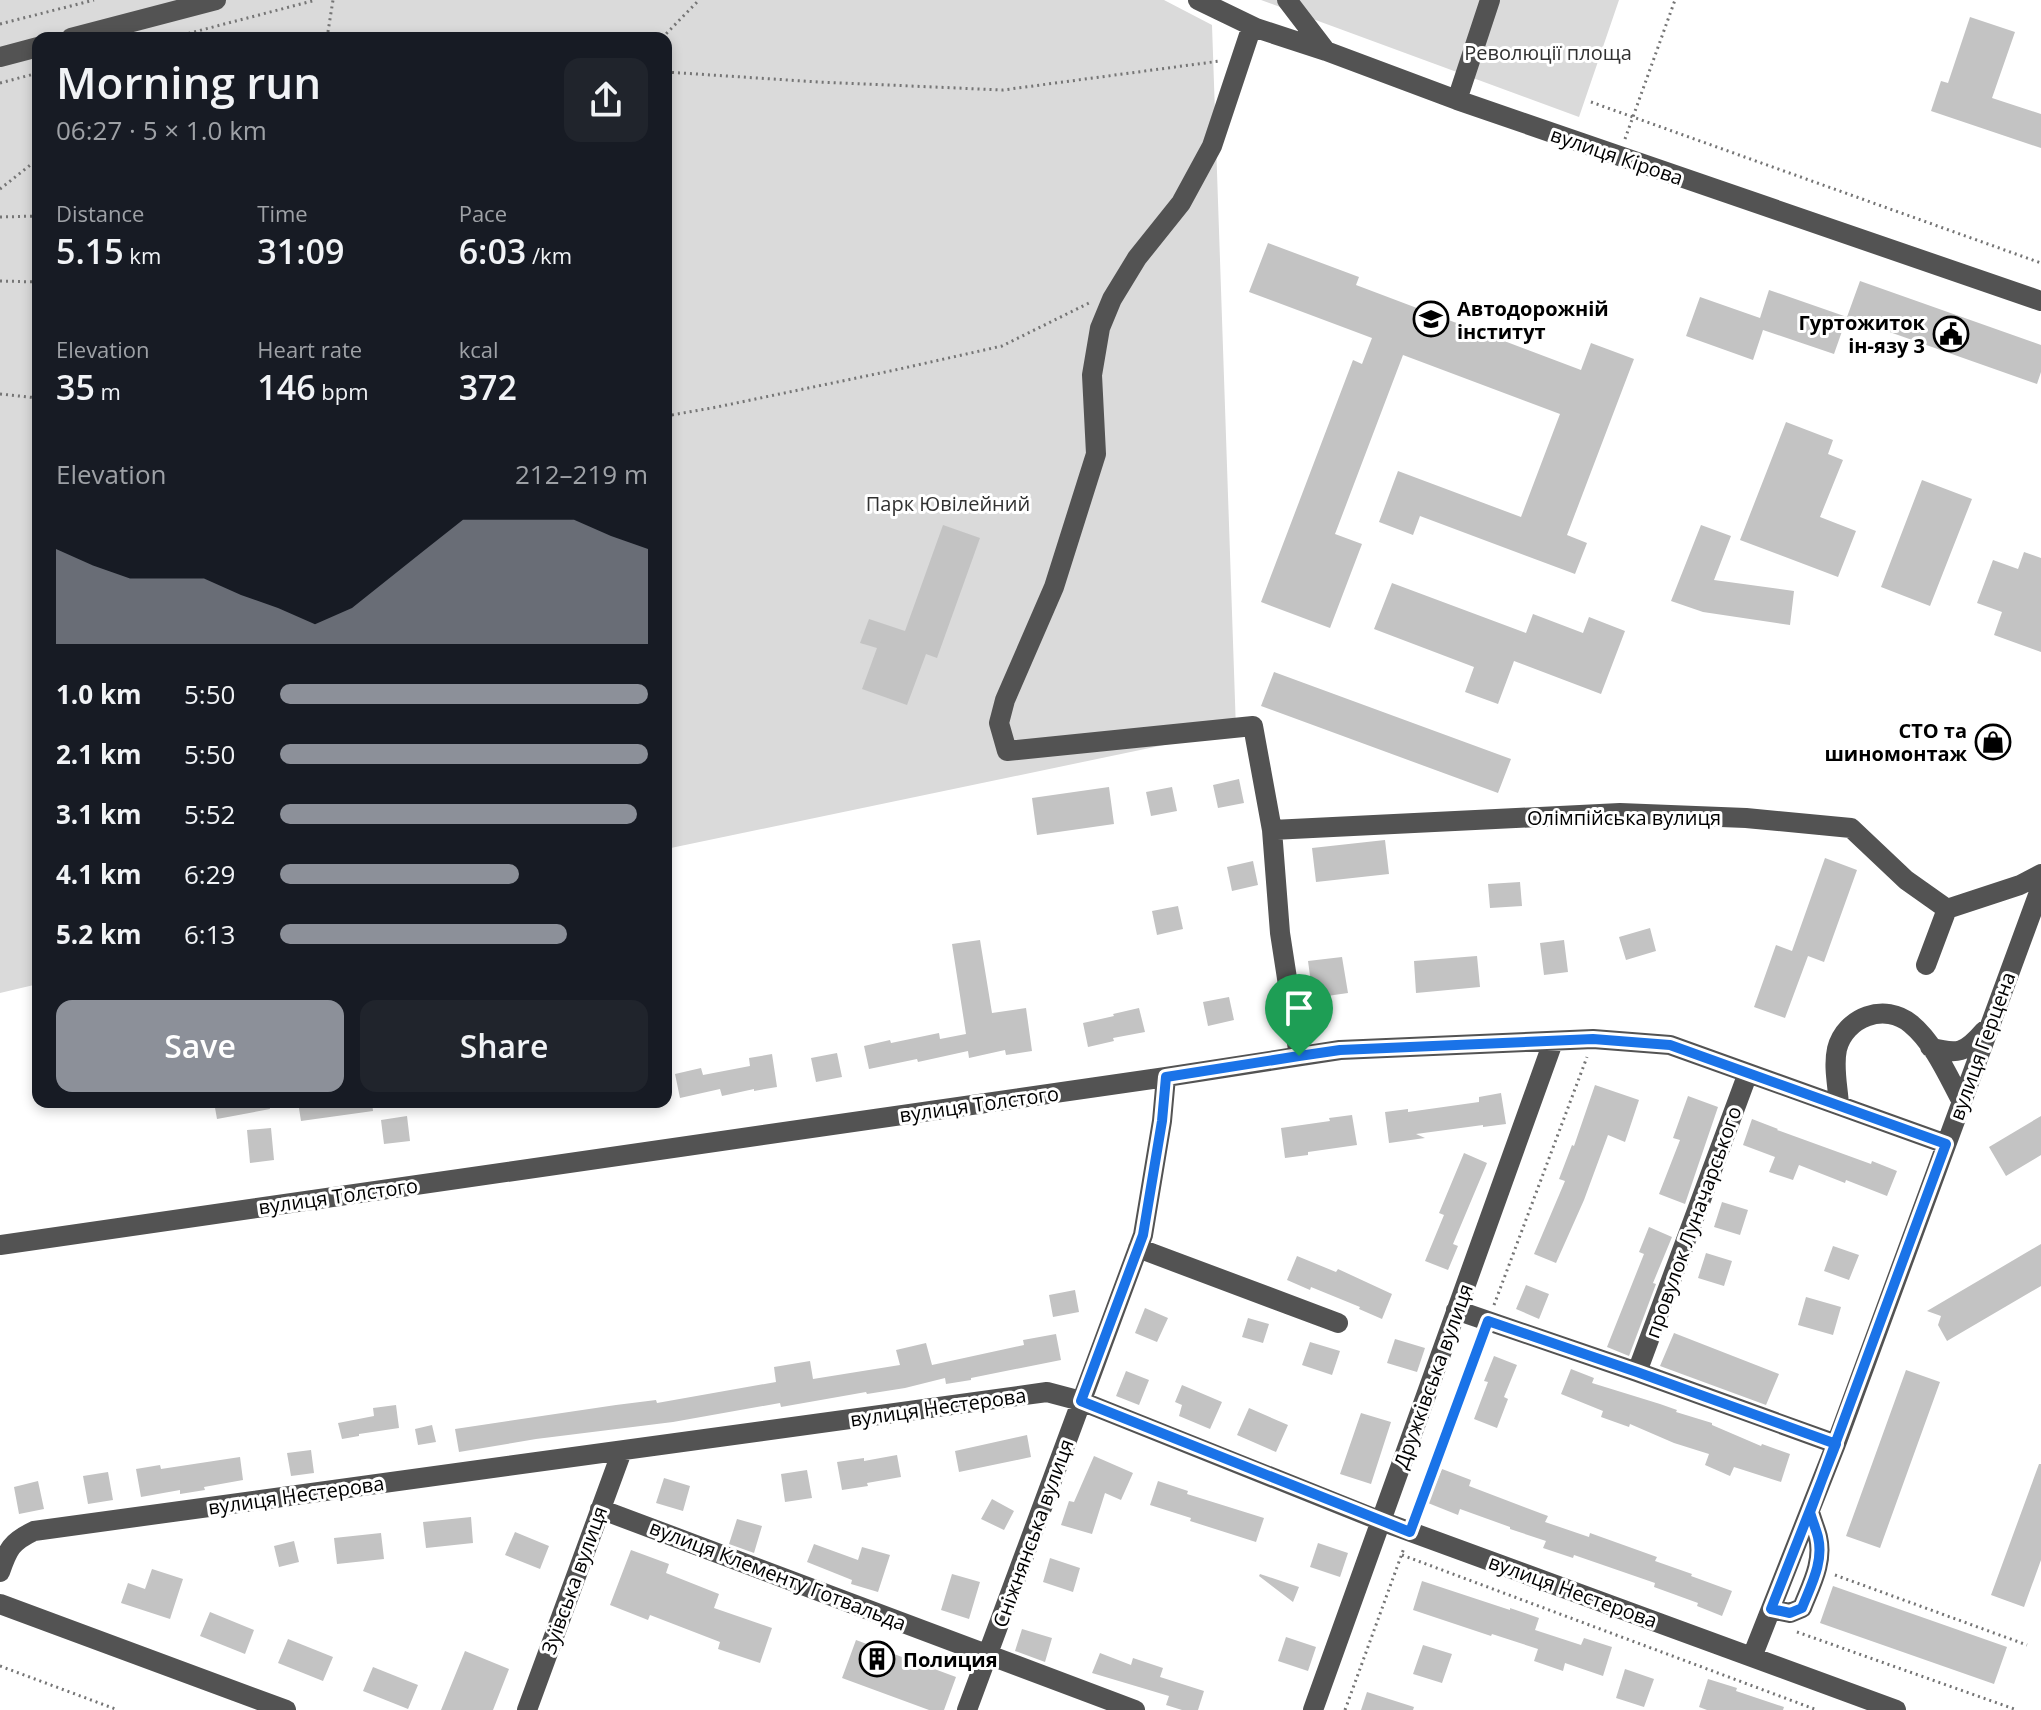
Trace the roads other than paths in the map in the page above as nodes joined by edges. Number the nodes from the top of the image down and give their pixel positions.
1 (216, 0) edge
2 (1198, 0) edge
3 (1287, 0) edge
4 (1490, 0) edge
5 (1256, 28) junction
6 (94, 32) edge
7 (32, 49) edge
8 (1326, 51) junction
9 (0, 57) edge
10 (1457, 100) junction
11 (2041, 301) edge
12 (1272, 830) junction
13 (2041, 874) edge
14 (2041, 887) edge
15 (1947, 909) junction
16 (1926, 965) dead end
17 (1991, 1022) junction
18 (1553, 1042) junction
19 (1930, 1047) junction
20 (1299, 1056) junction
21 (1748, 1073) junction
22 (1166, 1077) junction
23 (1962, 1102) junction
24 (1839, 1105) junction
25 (1946, 1144) junction
26 (0, 1245) edge
27 (1138, 1248) junction
28 (1456, 1310) junction
29 (1338, 1323) dead end
30 (1637, 1372) junction
31 (1081, 1401) junction
32 (1836, 1444) junction
33 (622, 1451) junction
34 (600, 1509) junction
35 (1810, 1512) junction
36 (1381, 1521) junction
37 (0, 1572) edge
38 (0, 1604) edge
39 (1769, 1615) junction
40 (988, 1655) junction
41 (1752, 1657) junction
42 (286, 1710) edge
43 (527, 1710) edge
44 (967, 1710) edge
45 (1135, 1710) edge
46 (1313, 1710) edge
47 (1896, 1710) edge

1 - 6 street
2 - 5 street, вулиця Кірова
3 - 8 street
4 - 10 street
5 - 8 street, вулиця Кірова
5 - 12 street
7 - 9 street
8 - 10 street, вулиця Кірова
10 - 11 street, вулиця Кірова
12 - 15 street, Олімпійська вулиця
12 - 20 street
13 - 15 street
14 - 17 street, вулиця Герцена
15 - 16 street
17 - 19 street
17 - 23 street, вулиця Герцена
18 - 20 street, вулиця Толстого
18 - 21 street, вулиця Толстого
18 - 28 street, Дружківська вулиця
19 - 23 street
19 - 24 street
20 - 22 street, вулиця Толстого
21 - 24 street, вулиця Толстого
21 - 30 street, провулок Луначарського
22 - 26 street, вулиця Толстого
22 - 27 street, Сніжнянська вулиця
23 - 25 street, вулиця Герцена
24 - 25 street, вулиця Толстого
25 - 32 street, вулиця Герцена
27 - 29 street
27 - 31 street, Сніжнянська вулиця
28 - 30 street
28 - 36 street, Дружківська вулиця
30 - 32 street
31 - 33 street, вулиця Нестерова
31 - 36 street, вулиця Нестерова
31 - 40 street, Сніжнянська вулиця
32 - 35 street, вулиця Герцена
33 - 34 street, Зуївська вулиця
33 - 37 street, вулиця Нестерова
34 - 40 street, вулиця Клементу Готвальда
34 - 43 street, Зуївська вулиця
35 - 39 street, вулиця Герцена
35 - 39 street
36 - 41 street, вулиця Нестерова
36 - 46 street, Дружківська вулиця
38 - 42 street
39 - 41 street, вулиця Герцена
40 - 44 street, Сніжнянська вулиця
40 - 45 street, вулиця Клементу Готвальда
41 - 47 street, вулиця Нестерова

